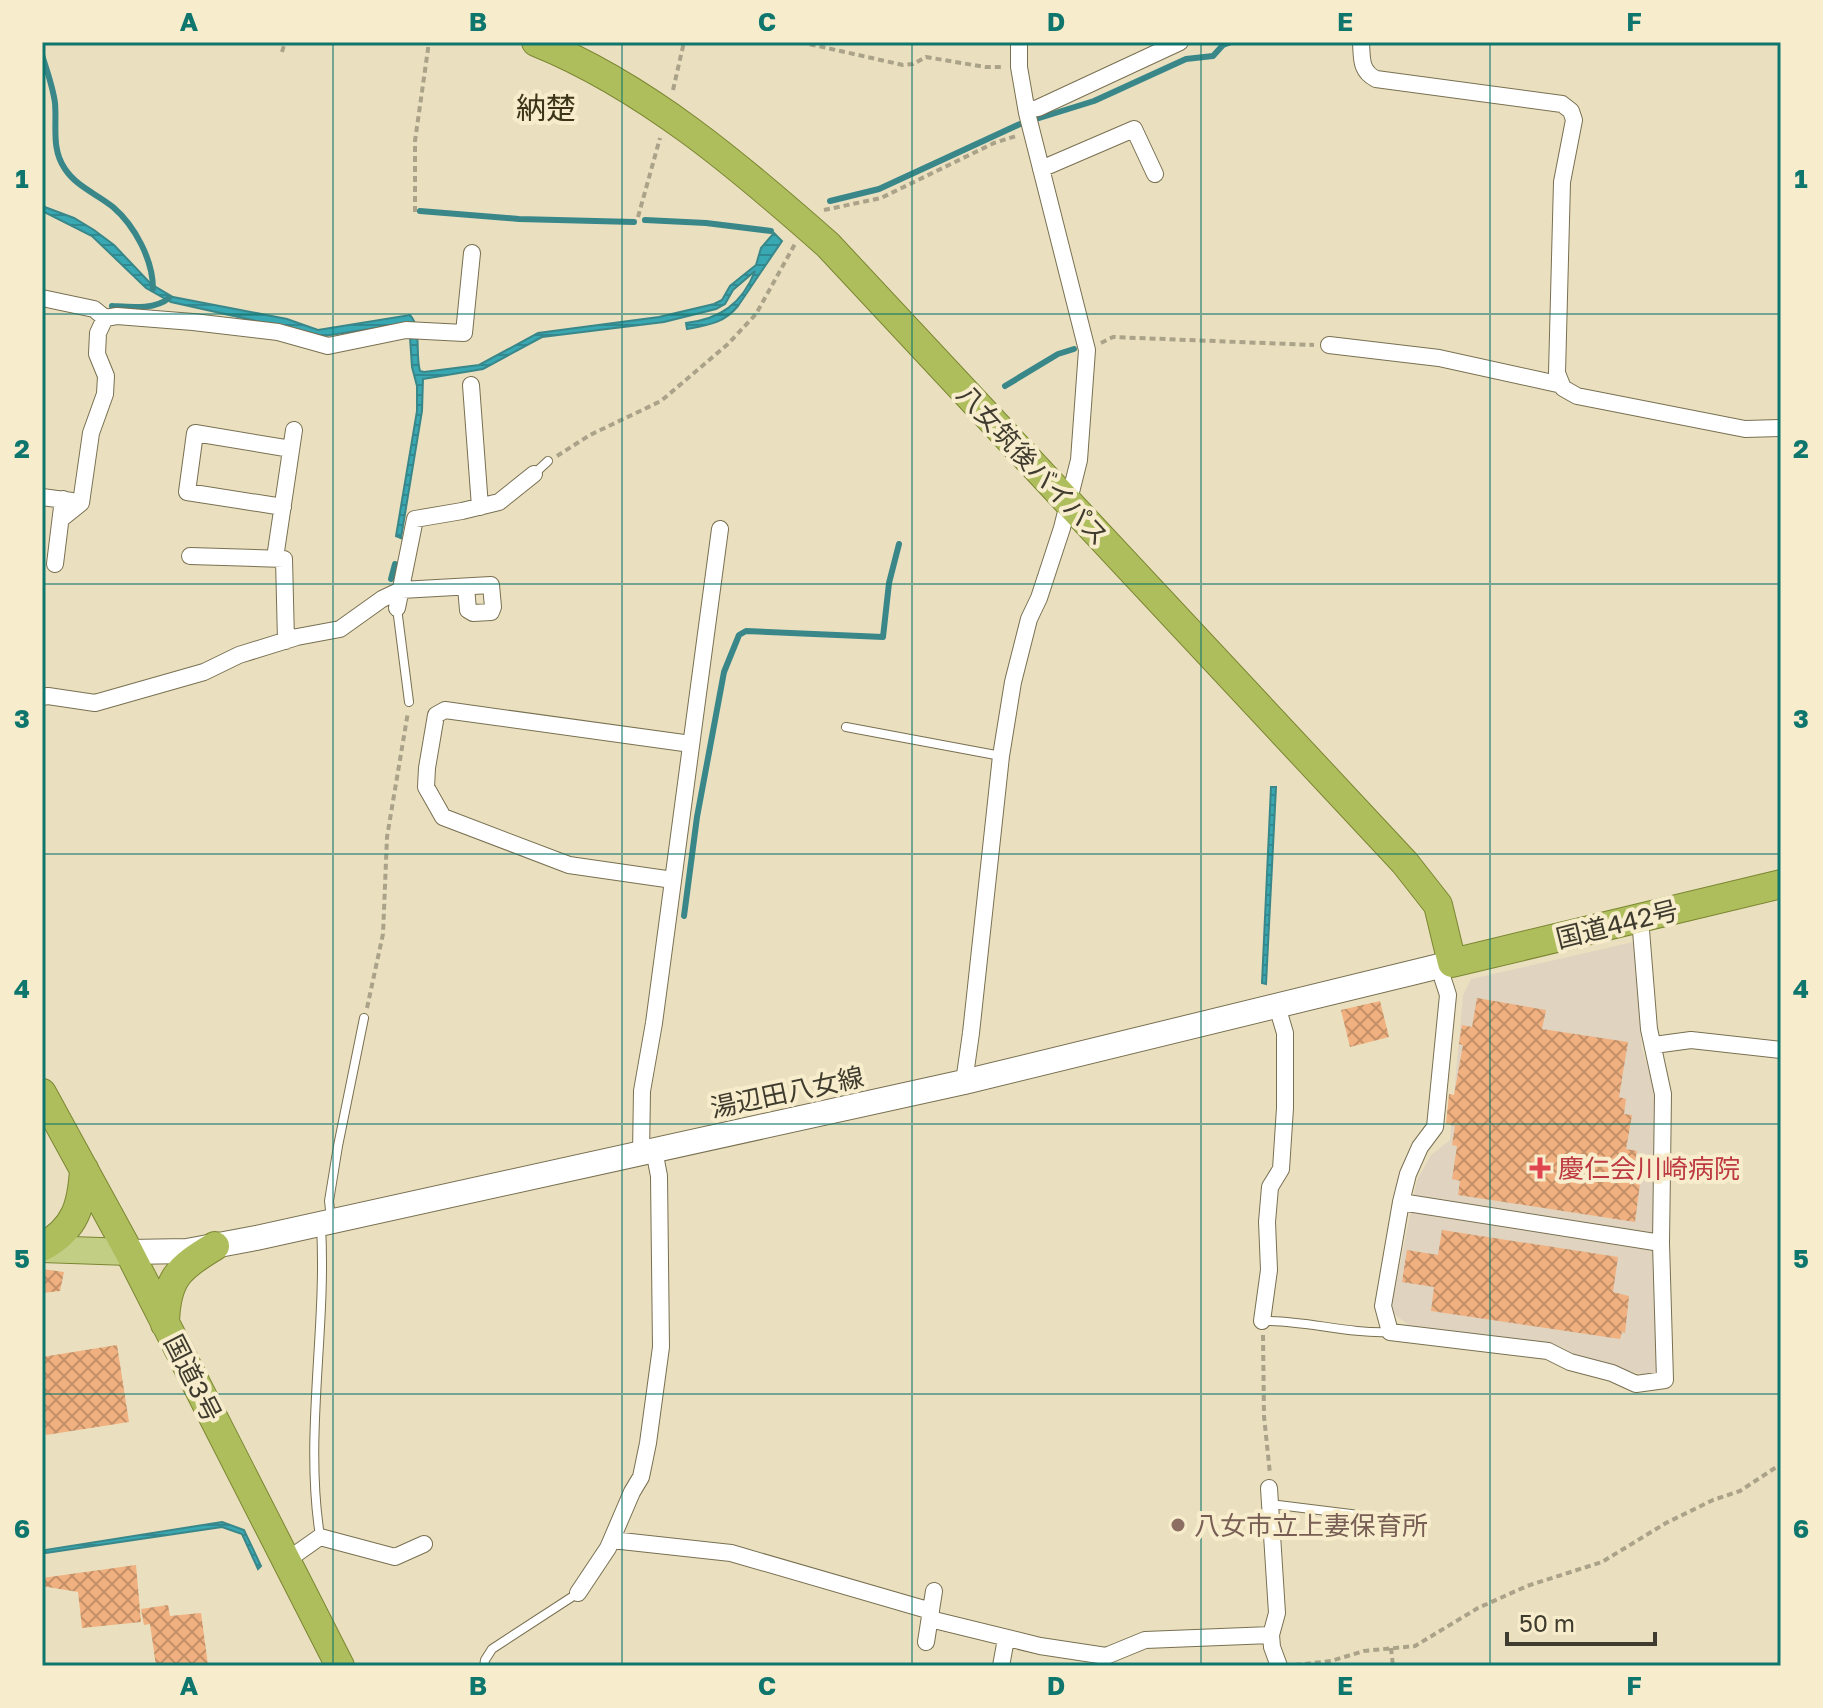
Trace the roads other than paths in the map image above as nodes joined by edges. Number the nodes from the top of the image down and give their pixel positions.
1 (536, 42) edge
2 (1019, 42) edge
3 (1180, 42) edge
4 (1361, 42) edge
5 (1029, 120) junction
6 (1041, 169) junction
7 (1155, 174) dead end
8 (472, 253) dead end
9 (42, 298) edge
10 (105, 318) junction
11 (1329, 345) road end
12 (471, 385) dead end
13 (1562, 385) junction
14 (201, 417) dead end
15 (1781, 428) edge
16 (294, 430) dead end
17 (199, 434) junction
18 (291, 449) junction
19 (548, 461) road end
20 (534, 474) joint
21 (42, 497) edge
22 (63, 499) junction
23 (81, 503) junction
24 (1069, 504) junction
25 (283, 507) junction
26 (480, 507) junction
27 (61, 519) junction
28 (720, 529) dead end
29 (190, 556) dead end
30 (275, 558) junction
31 (55, 564) dead end
32 (466, 587) dead end
33 (401, 590) junction
34 (397, 608) joint
35 (286, 641) junction
36 (42, 697) edge
37 (409, 702) road end
38 (846, 727) dead end
39 (691, 744) junction
40 (1001, 756) junction
41 (673, 880) junction
42 (1781, 884) edge
43 (1640, 918) junction
44 (1446, 965) junction
45 (1277, 1006) junction
46 (364, 1018) road end
47 (1654, 1045) junction
48 (1781, 1050) edge
49 (964, 1082) junction
50 (42, 1093) edge
51 (647, 1152) junction
52 (84, 1169) junction
53 (1401, 1202) junction
54 (326, 1222) junction
55 (1661, 1243) junction
56 (215, 1246) junction
57 (42, 1248) edge
58 (129, 1252) junction
59 (1262, 1321) joint
60 (165, 1324) junction
61 (1390, 1332) junction
62 (1269, 1496) joint
63 (1359, 1515) dead end
64 (320, 1537) junction
65 (612, 1540) junction
66 (424, 1544) dead end
67 (286, 1561) junction
68 (934, 1591) dead end
69 (578, 1593) joint
70 (930, 1615) junction
71 (1271, 1635) junction
72 (1006, 1639) junction
73 (926, 1642) dead end
74 (340, 1666) edge
75 (484, 1666) edge
76 (1001, 1666) edge
77 (1279, 1666) edge

1 - 24 highway, 八女筑後バイパス
2 - 5 street
3 - 5 street
4 - 13 street
5 - 6 street
6 - 7 street
6 - 24 street
8 - 10 street
9 - 10 street
10 - 23 street
11 - 13 street
12 - 26 street
13 - 15 street
14 - 17 street
16 - 18 street
17 - 18 street
17 - 25 street
18 - 25 street
19 - 20 lane
20 - 26 street
21 - 22 street
22 - 23 street
22 - 27 street
23 - 27 street
24 - 40 street
24 - 44 highway, 八女筑後バイパス
25 - 30 street
26 - 33 street
27 - 31 street
28 - 39 street
29 - 30 street
30 - 35 street
32 - 33 street
33 - 34 street
33 - 35 street
34 - 37 lane
35 - 36 street
38 - 40 lane
39 - 41 street
39 - 41 street
40 - 49 street
41 - 51 street
42 - 43 highway, 国道442号
43 - 44 highway, 国道442号
43 - 47 street
44 - 45 main road, 湯辺田八女線
44 - 53 street
45 - 49 main road, 湯辺田八女線
45 - 59 street
46 - 54 lane
47 - 48 street
47 - 55 street
49 - 51 main road, 湯辺田八女線
50 - 52 highway, 国道3号
51 - 54 main road, 湯辺田八女線
51 - 65 street
52 - 57 highway
52 - 58 highway, 国道3号
53 - 55 street
53 - 61 street
54 - 56 main road, 湯辺田八女線
54 - 64 lane
55 - 61 street
56 - 58 main road, 湯辺田八女線
56 - 60 highway
57 - 58 main road
58 - 60 highway, 国道3号
59 - 61 lane
60 - 67 highway, 国道3号
62 - 63 lane
62 - 71 street
64 - 66 street
64 - 67 street
65 - 69 street
65 - 70 street
67 - 74 highway, 国道3号
68 - 70 street
69 - 75 lane
70 - 72 street
70 - 73 street
71 - 72 street
71 - 77 street
72 - 76 street

